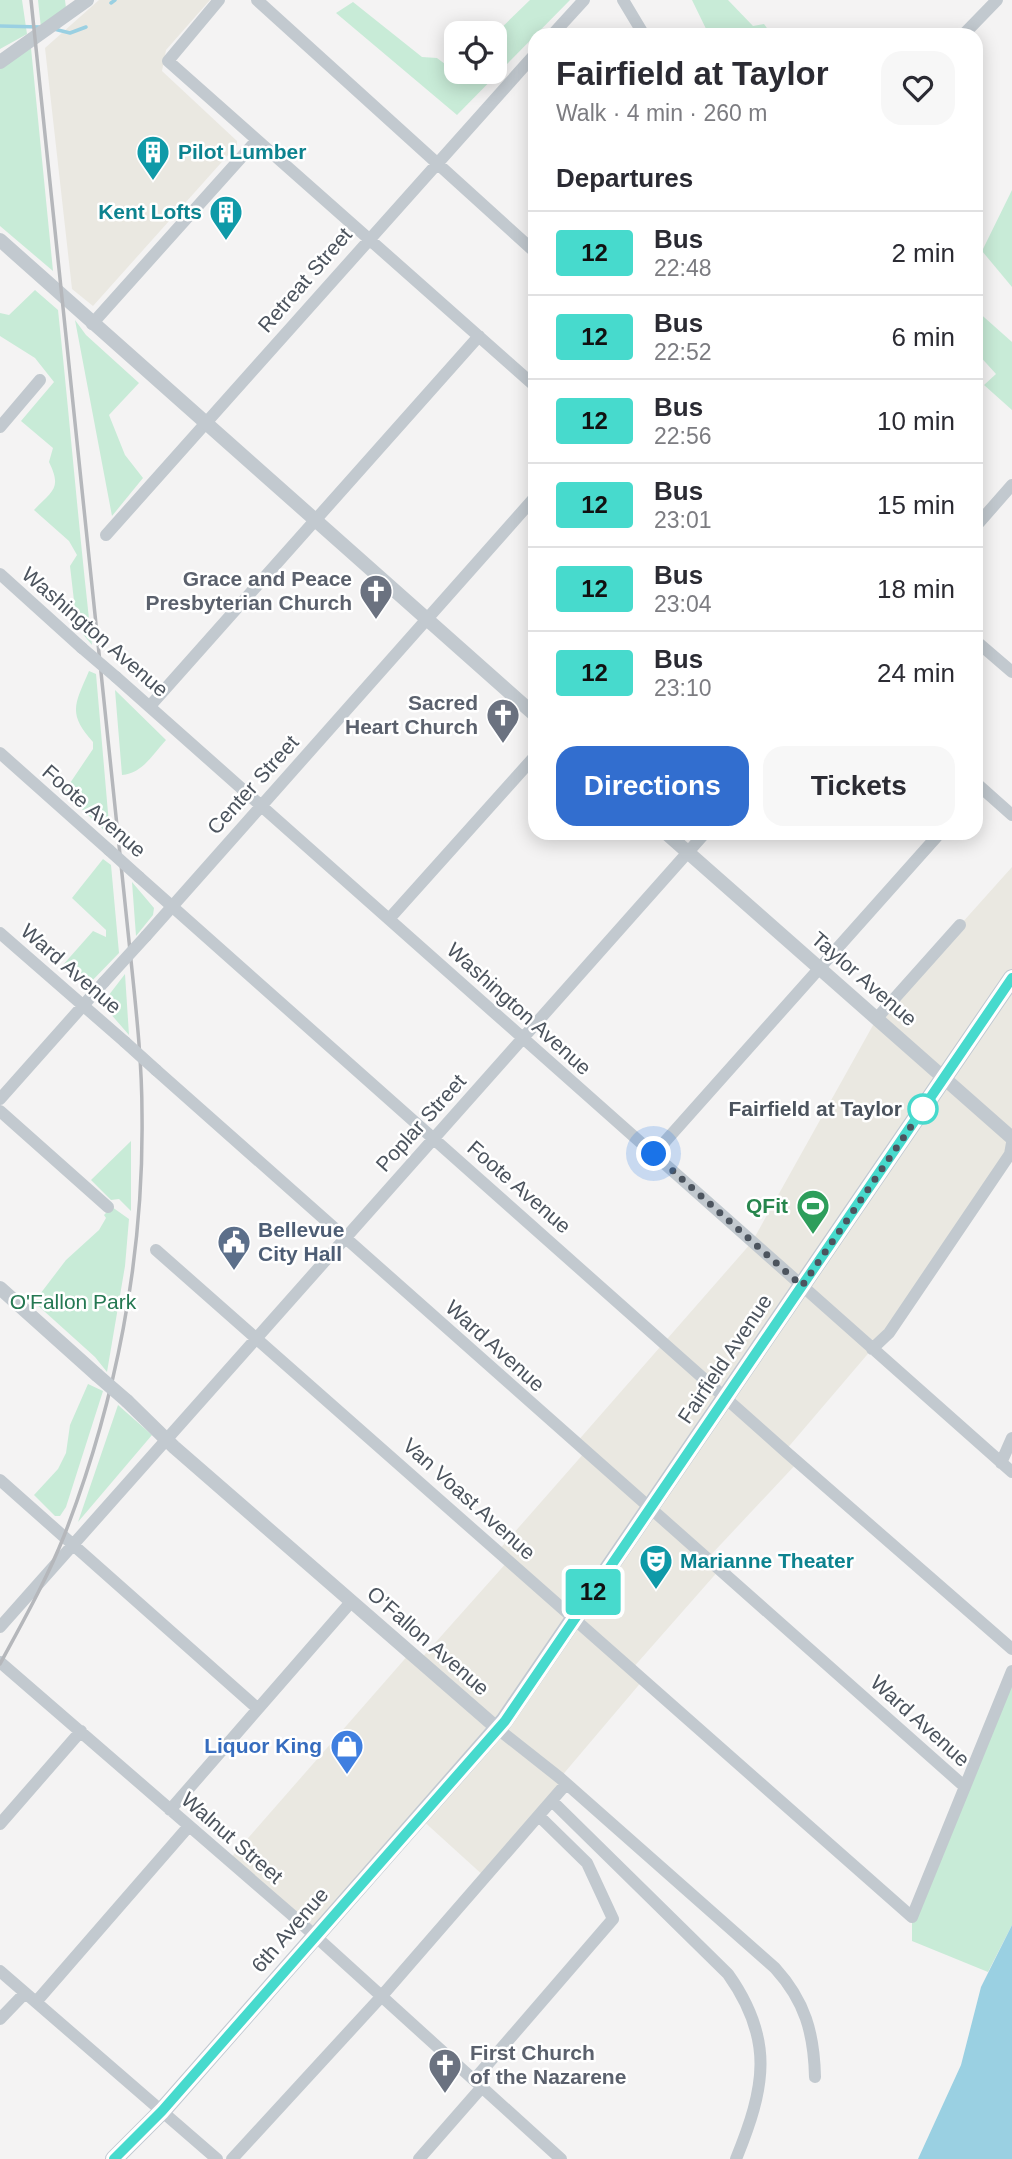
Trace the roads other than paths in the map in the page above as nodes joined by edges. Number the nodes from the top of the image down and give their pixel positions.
1 (87, 0) edge
2 (219, 0) edge
3 (257, 0) edge
4 (584, 0) edge
5 (623, 0) edge
6 (997, 0) edge
7 (558, 28) edge
8 (641, 28) edge
9 (970, 28) edge
10 (528, 61) edge
11 (0, 62) edge
12 (256, 141) junction
13 (436, 161) junction
14 (367, 239) junction
15 (0, 240) edge
16 (528, 246) edge
17 (92, 324) junction
18 (480, 336) junction
19 (40, 380) dead end
20 (528, 380) edge
21 (206, 423) junction
22 (0, 427) edge
23 (1012, 485) edge
24 (528, 505) edge
25 (983, 518) edge
26 (318, 521) junction
27 (106, 535) dead end
28 (0, 574) edge
29 (428, 620) junction
30 (983, 647) edge
31 (1012, 672) edge
32 (150, 706) junction
33 (528, 709) edge
34 (0, 754) edge
35 (528, 764) edge
36 (983, 791) edge
37 (261, 805) junction
38 (1012, 815) edge
39 (674, 840) edge
40 (699, 840) edge
41 (934, 840) edge
42 (688, 853) junction
43 (172, 907) junction
44 (389, 919) junction
45 (960, 925) dead end
46 (0, 933) edge
47 (820, 969) junction
48 (1012, 978) edge
49 (82, 1006) junction
50 (877, 1018) junction
51 (521, 1039) junction
52 (944, 1077) junction
53 (0, 1099) edge
54 (0, 1111) edge
55 (435, 1138) junction
56 (1012, 1140) edge
57 (654, 1154) junction
58 (108, 1207) dead end
59 (344, 1237) junction
60 (156, 1250) dead end
61 (802, 1286) junction
62 (0, 1289) edge
63 (257, 1337) junction
64 (872, 1349) junction
65 (727, 1397) junction
66 (1012, 1438) edge
67 (167, 1439) junction
68 (1001, 1463) junction
69 (1012, 1472) edge
70 (0, 1480) edge
71 (650, 1508) junction
72 (74, 1546) junction
73 (351, 1602) junction
74 (575, 1620) junction
75 (0, 1626) edge
76 (1012, 1649) edge
77 (0, 1662) edge
78 (1012, 1671) edge
79 (257, 1708) junction
80 (498, 1729) junction
81 (81, 1731) junction
82 (566, 1784) junction
83 (965, 1787) junction
84 (552, 1801) junction
85 (170, 1810) junction
86 (540, 1817) junction
87 (0, 1824) edge
88 (189, 1826) junction
89 (314, 1936) junction
90 (0, 1971) edge
91 (25, 1993) junction
92 (380, 1998) junction
93 (36, 2003) junction
94 (0, 2019) edge
95 (815, 2077) dead end
96 (478, 2084) junction
97 (162, 2111) junction
98 (114, 2159) edge
99 (217, 2159) edge
100 (232, 2159) edge
101 (419, 2159) edge
102 (561, 2159) edge
103 (736, 2159) edge

1 - 11 street
2 - 12 street
3 - 13 street
4 - 7 street
5 - 8 street
6 - 9 street
10 - 13 street, Retreat Street
12 - 14 street
12 - 17 street
13 - 14 street, Retreat Street
13 - 16 street
14 - 18 street
14 - 21 street, Retreat Street
15 - 17 street
17 - 21 street
18 - 20 street
18 - 26 street
19 - 22 street
21 - 26 street
21 - 27 street, Retreat Street
23 - 25 street
24 - 29 street, Center Street
26 - 29 street
26 - 32 street
28 - 32 street, Washington Avenue, bridge
29 - 33 street
29 - 37 street, Center Street
30 - 31 street
32 - 37 street, Washington Avenue
34 - 43 street, Foote Avenue, bridge
35 - 44 street
36 - 38 street
37 - 43 street, Center Street
37 - 44 street, Washington Avenue
39 - 42 street, Taylor Avenue
40 - 42 street, Poplar Street
41 - 47 street
42 - 47 street, Taylor Avenue
42 - 51 street, Poplar Street
43 - 49 street, Center Street, bridge
43 - 55 street, Foote Avenue
44 - 51 street, Washington Avenue
45 - 50 street
46 - 49 street, Ward Avenue
47 - 50 street, Taylor Avenue
47 - 57 street
48 - 52 main road, Fairfield Avenue
49 - 53 street, Center Street
49 - 59 street, Ward Avenue, bridge
50 - 52 street, Taylor Avenue
51 - 55 street, Poplar Street
51 - 57 street, Washington Avenue
52 - 56 street, Taylor Avenue
52 - 61 main road, Fairfield Avenue
54 - 58 street
55 - 59 street, Poplar Street
55 - 65 street, Foote Avenue
56 - 64 street
57 - 61 street, Washington Avenue
59 - 63 street, Poplar Street
59 - 71 street, Ward Avenue
60 - 63 street, Van Voast Avenue
61 - 64 street, Washington Avenue
61 - 65 main road, Fairfield Avenue
62 - 67 street, O’Fallon Avenue, bridge
63 - 67 street, Poplar Street
63 - 74 street, Van Voast Avenue
64 - 68 street, Washington Avenue
65 - 71 main road, Fairfield Avenue
65 - 76 street, Foote Avenue
66 - 68 street
67 - 72 street, Poplar Street
67 - 73 street, O’Fallon Avenue
68 - 69 street, Washington Avenue
70 - 72 street
71 - 74 main road, Fairfield Avenue
71 - 83 street, Ward Avenue
72 - 75 street, Poplar Street
72 - 79 street
73 - 79 street
73 - 80 street, O’Fallon Avenue
74 - 80 main road, Fairfield Avenue
74 - 83 street, Van Voast Avenue
77 - 81 street, Walnut Street
78 - 83 street
79 - 85 street
80 - 82 street, O’Fallon Avenue
80 - 89 main road, 6th Avenue
81 - 85 street, Walnut Street
81 - 87 street
82 - 84 street
82 - 95 street, O’Fallon Avenue
84 - 86 street
84 - 103 street
85 - 88 street, Walnut Street
86 - 92 street
86 - 96 street
88 - 89 street, Walnut Street
88 - 93 street
89 - 92 street, Walnut Street
89 - 97 main road, 6th Avenue
90 - 91 street
91 - 93 street
91 - 94 street
92 - 96 street, Walnut Street
92 - 100 street
93 - 97 street
96 - 101 street
96 - 102 street, Walnut Street
97 - 98 main road, 6th Avenue
97 - 99 street

